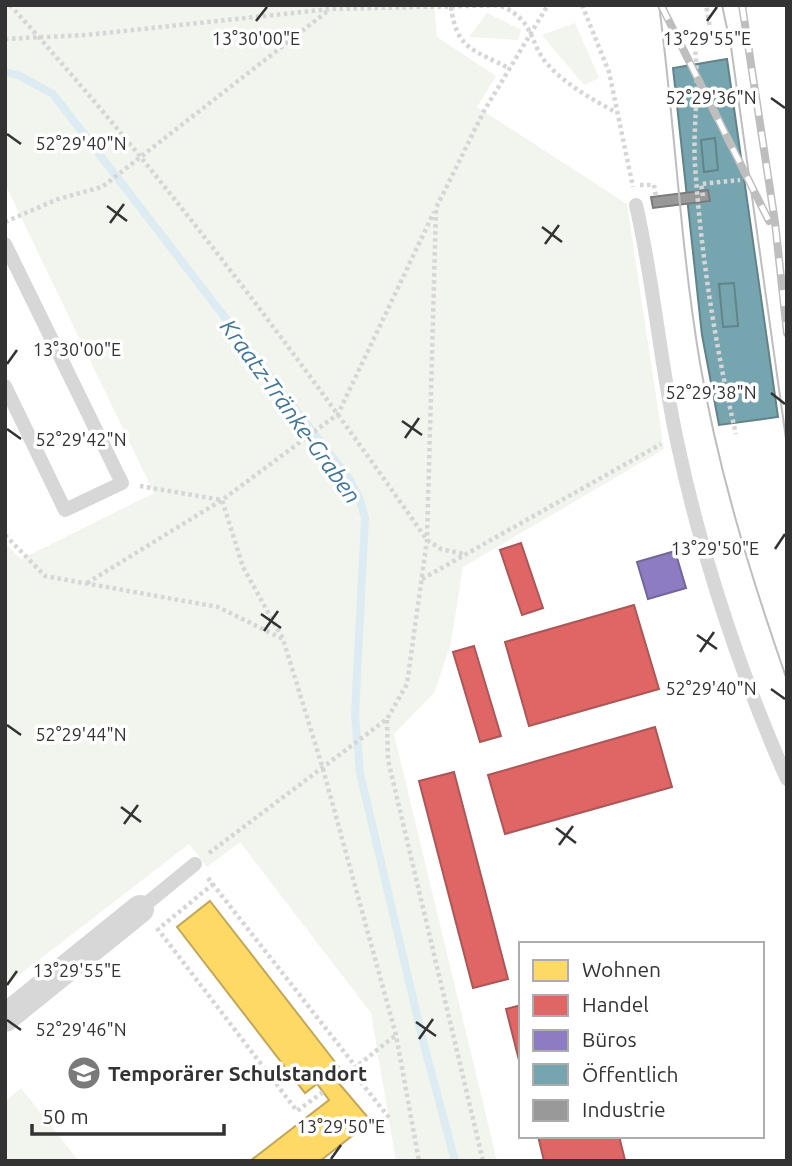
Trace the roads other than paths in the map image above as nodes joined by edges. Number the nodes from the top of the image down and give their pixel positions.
1 (636, 205) road end
2 (5, 244) edge
3 (5, 386) edge
4 (787, 779) edge
5 (195, 864) road end
6 (149, 919) joint
7 (5, 1018) edge

1 - 4 lane
2 - 3 lane
5 - 6 lane
6 - 7 street

